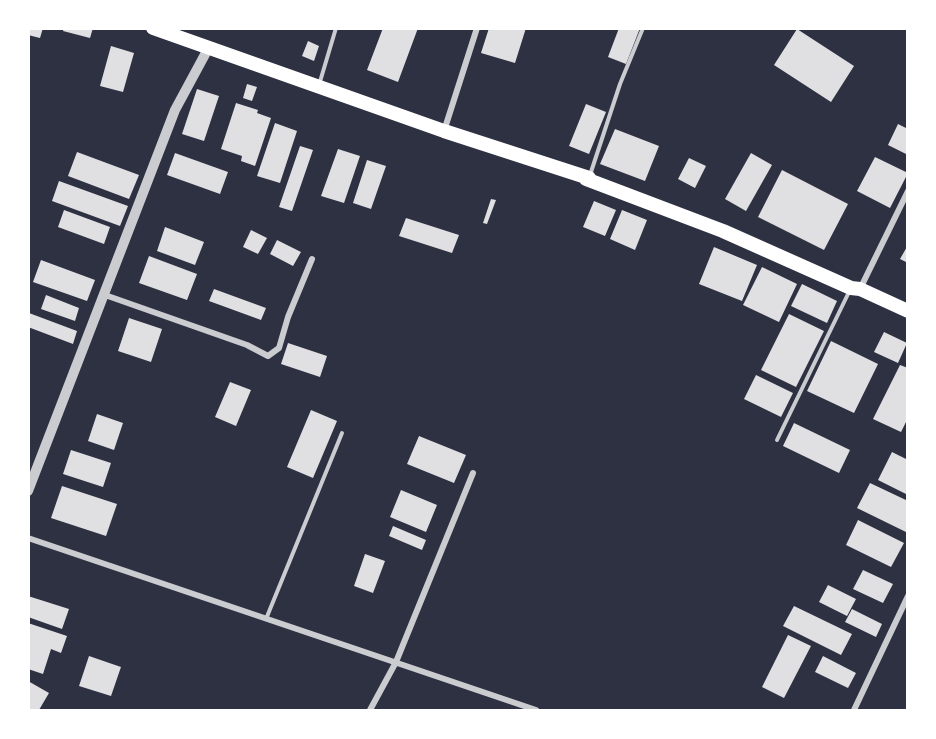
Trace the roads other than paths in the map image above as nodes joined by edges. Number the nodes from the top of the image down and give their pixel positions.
1 (153, 28) edge
2 (336, 28) edge
3 (477, 28) edge
4 (643, 28) edge
5 (209, 47) junction
6 (319, 86) junction
7 (444, 131) junction
8 (589, 178) junction
9 (908, 191) edge
10 (312, 259) dead end
11 (855, 289) junction
12 (105, 295) junction
13 (908, 311) edge
14 (342, 433) dead end
15 (777, 440) dead end
16 (472, 473) dead end
17 (28, 491) edge
18 (28, 538) edge
19 (908, 597) edge
20 (266, 620) junction
21 (396, 662) junction
22 (370, 711) edge
23 (536, 711) edge
24 (854, 711) edge

1 - 5 highway
2 - 6 lane
3 - 7 street
4 - 8 lane
5 - 6 highway
5 - 12 street
6 - 7 highway
7 - 8 highway
8 - 11 highway
9 - 11 street
10 - 12 street
11 - 13 highway
11 - 15 lane
12 - 17 street
14 - 20 lane
16 - 21 street
18 - 20 street
19 - 24 street
20 - 21 street
21 - 22 street
21 - 23 street

